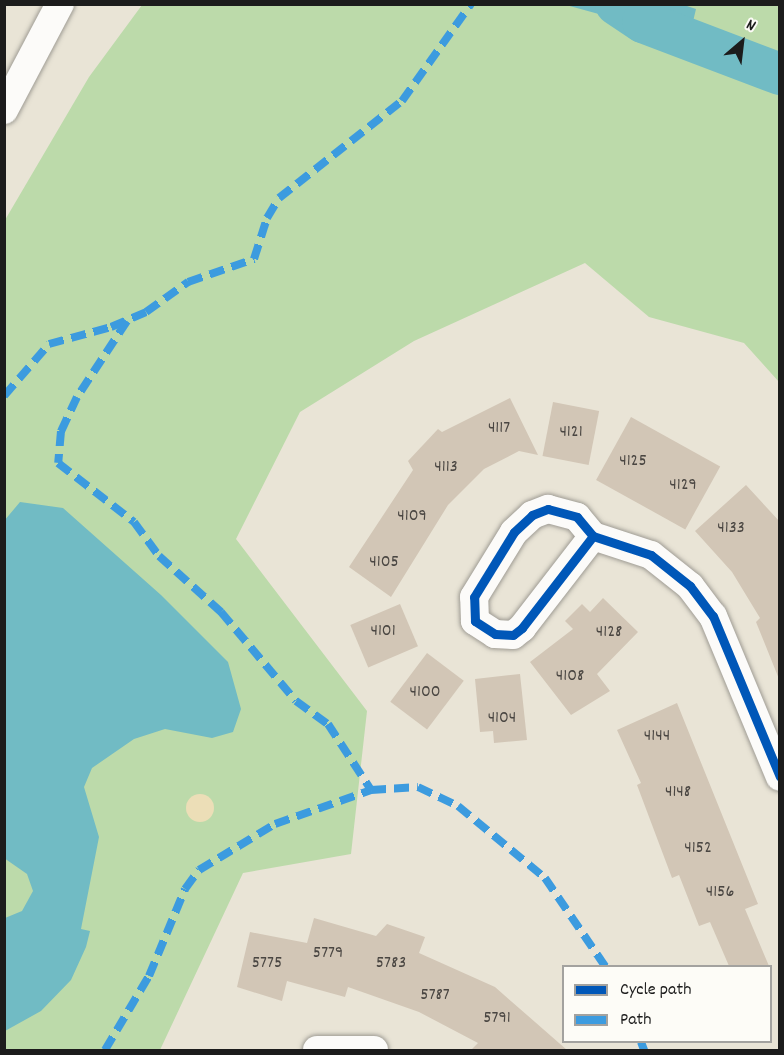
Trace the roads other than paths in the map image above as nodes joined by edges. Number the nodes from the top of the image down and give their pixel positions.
1 (60, 4) edge
2 (4, 110) edge
3 (593, 536) junction
4 (780, 777) edge
5 (316, 1050) edge
6 (374, 1050) edge

1 - 2 street
3 - 3 street
3 - 4 street
5 - 6 street

